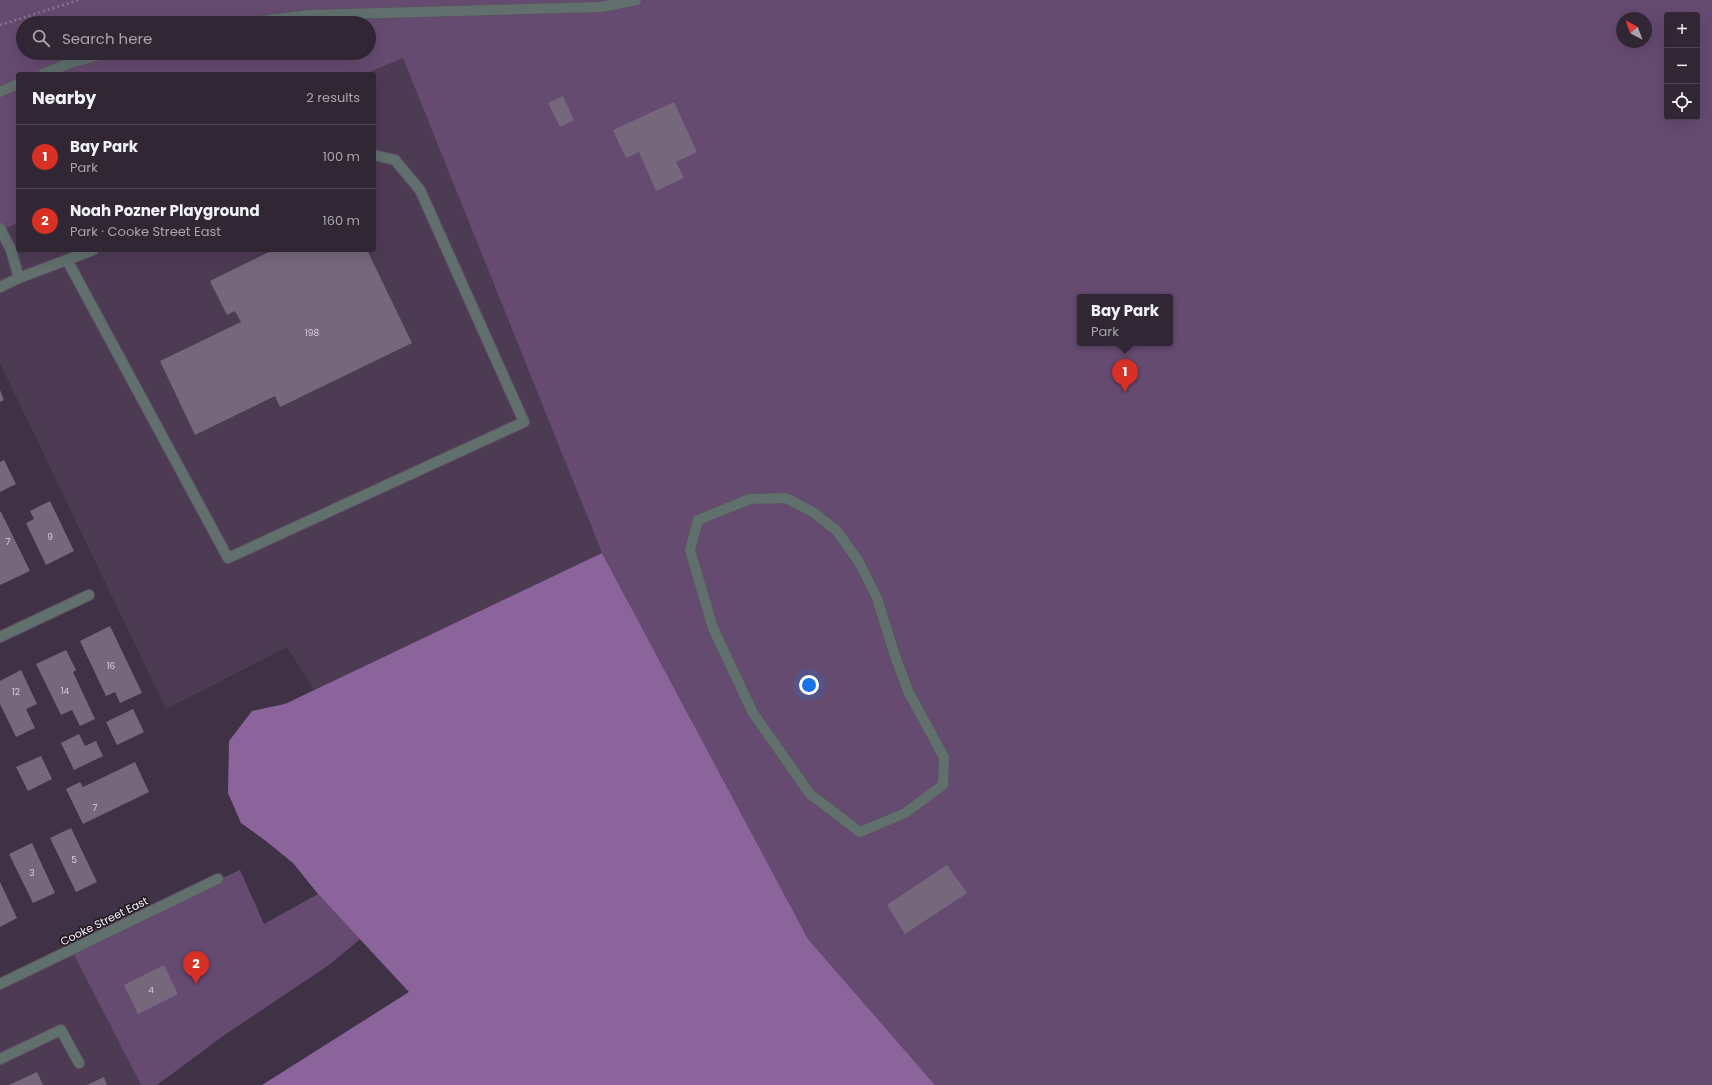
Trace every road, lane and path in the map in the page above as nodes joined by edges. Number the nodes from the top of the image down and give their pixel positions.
1 (79, 0) edge
2 (636, 0) edge
3 (28, 16) edge
4 (300, 16) edge
5 (16, 20) edge
6 (0, 25) edge
7 (81, 60) edge
8 (48, 72) edge
9 (16, 85) edge
10 (0, 92) edge
11 (376, 155) edge
12 (0, 228) edge
13 (87, 252) edge
14 (67, 260) junction
15 (18, 278) junction
16 (0, 287) edge
17 (698, 520) joint
18 (90, 595) dead end
19 (0, 637) edge
20 (218, 879) dead end
21 (0, 984) edge
22 (0, 1059) edge
23 (79, 1063) dead end

1 - 3 path
2 - 4 street
5 - 6 path
7 - 8 street
9 - 10 street
11 - 14 street
12 - 15 street
13 - 14 street
14 - 15 street
15 - 16 street
17 - 17 street
18 - 19 street
20 - 21 street, Cooke Street East
22 - 23 street

